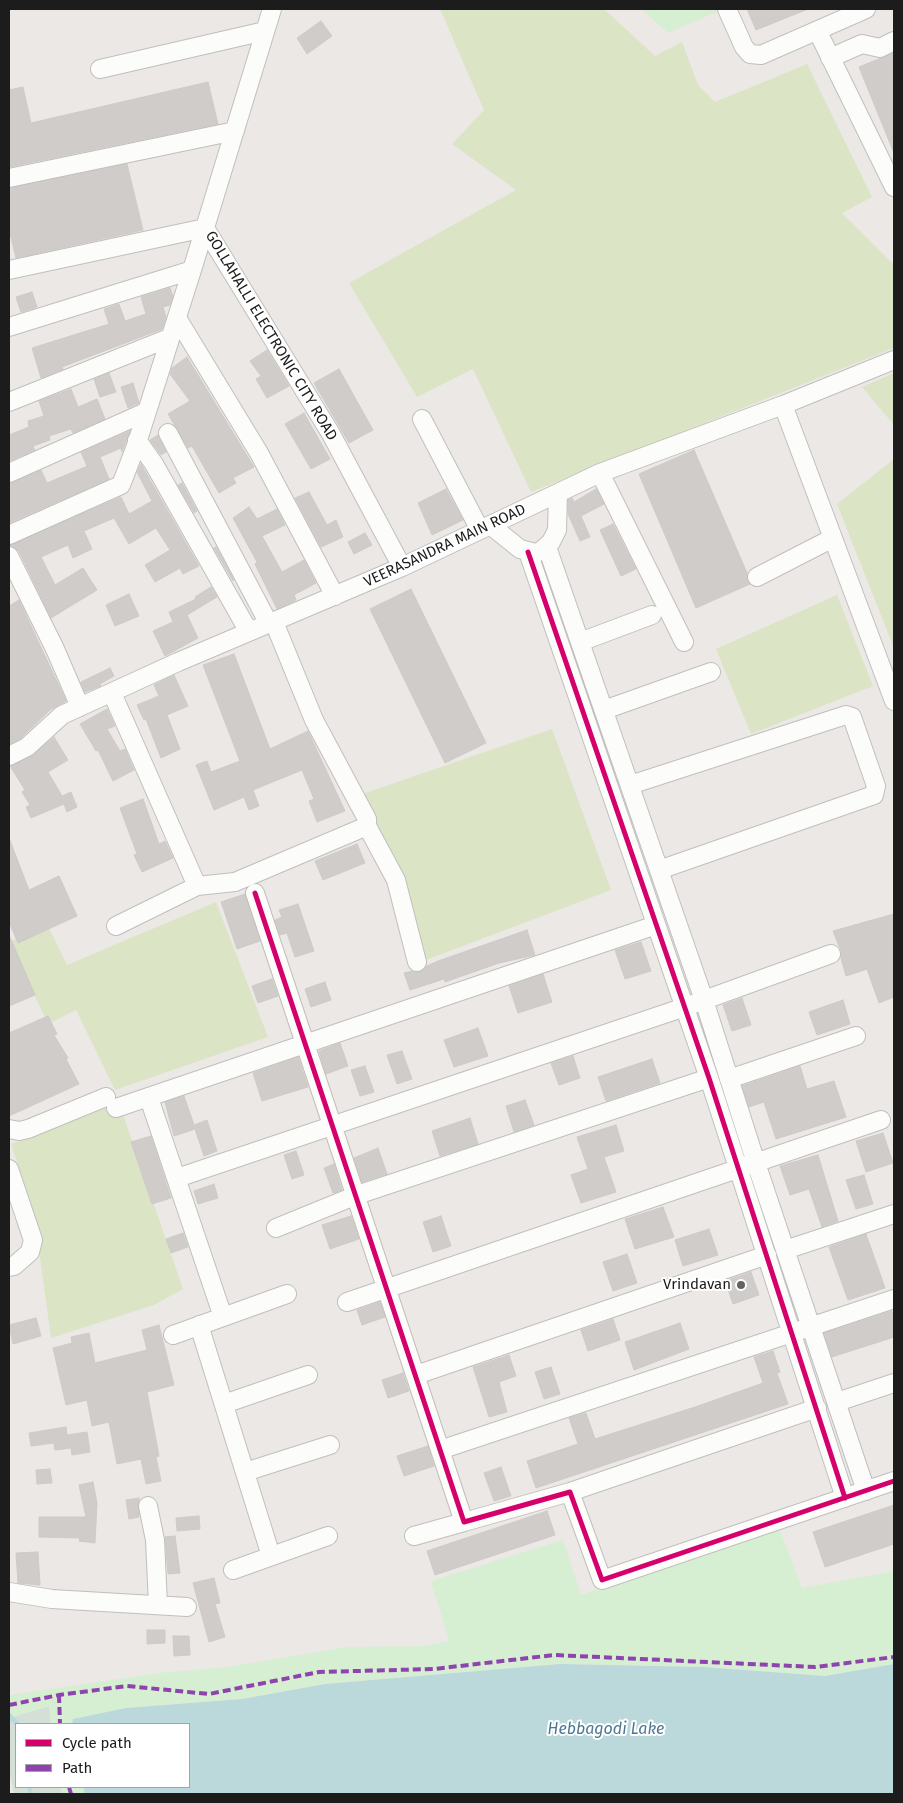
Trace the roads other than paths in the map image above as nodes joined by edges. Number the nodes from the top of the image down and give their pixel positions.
1 (272, 9) edge
2 (727, 9) edge
3 (866, 9) edge
4 (265, 31) junction
5 (818, 32) junction
6 (894, 41) edge
7 (830, 58) junction
8 (100, 69) dead end
9 (235, 131) junction
10 (9, 178) edge
11 (894, 187) edge
12 (206, 228) junction
13 (9, 270) edge
14 (192, 270) junction
15 (177, 318) junction
16 (9, 327) edge
17 (169, 338) junction
18 (894, 360) edge
19 (9, 402) edge
20 (783, 405) junction
21 (146, 412) junction
22 (422, 419) dead end
23 (168, 433) dead end
24 (137, 440) junction
25 (9, 472) edge
26 (600, 474) junction
27 (558, 492) junction
28 (485, 527) junction
29 (9, 535) edge
30 (833, 538) junction
31 (547, 547) junction
32 (528, 552) junction
33 (9, 556) edge
34 (402, 567) junction
35 (757, 577) dead end
36 (335, 596) junction
37 (652, 615) dead end
38 (271, 623) junction
39 (249, 632) junction
40 (557, 636) junction
41 (578, 636) junction
42 (684, 642) dead end
43 (711, 672) dead end
44 (112, 693) junction
45 (894, 701) edge
46 (80, 707) junction
47 (604, 710) junction
48 (9, 756) edge
49 (630, 785) junction
50 (367, 826) junction
51 (659, 870) junction
52 (197, 886) junction
53 (255, 893) dead end
54 (116, 926) dead end
55 (656, 926) junction
56 (831, 954) dead end
57 (417, 962) dead end
58 (704, 1000) junction
59 (685, 1007) junction
60 (856, 1036) dead end
61 (306, 1045) junction
62 (709, 1078) junction
63 (729, 1079) junction
64 (149, 1098) junction
65 (881, 1120) dead end
66 (333, 1125) junction
67 (9, 1129) edge
68 (756, 1163) junction
69 (739, 1168) junction
70 (9, 1169) edge
71 (177, 1178) junction
72 (357, 1195) junction
73 (894, 1214) edge
74 (276, 1228) dead end
75 (785, 1250) junction
76 (767, 1256) junction
77 (9, 1266) edge
78 (388, 1289) junction
79 (287, 1294) dead end
80 (894, 1299) edge
81 (347, 1302) dead end
82 (223, 1317) junction
83 (199, 1325) junction
84 (811, 1328) junction
85 (793, 1334) junction
86 (172, 1335) dead end
87 (308, 1375) dead end
88 (416, 1375) junction
89 (894, 1383) edge
90 (837, 1402) junction
91 (224, 1404) junction
92 (817, 1408) junction
93 (330, 1444) dead end
94 (440, 1450) junction
95 (244, 1472) junction
96 (894, 1481) edge
97 (866, 1491) junction
98 (570, 1492) junction
99 (845, 1498) junction
100 (148, 1506) dead end
101 (464, 1522) junction
102 (328, 1536) dead end
103 (414, 1536) dead end
104 (271, 1556) junction
105 (233, 1570) dead end
106 (9, 1592) edge
107 (158, 1605) junction
108 (187, 1608) dead end

1 - 4 street, GOLLAHALLI ELECTRONIC CITY ROAD
2 - 5 street
3 - 5 street
4 - 8 street
4 - 9 street, GOLLAHALLI ELECTRONIC CITY ROAD
5 - 7 street
6 - 7 street
7 - 11 street
9 - 10 street
9 - 12 street, GOLLAHALLI ELECTRONIC CITY ROAD
12 - 13 street
12 - 14 street
12 - 34 street, GOLLAHALLI ELECTRONIC CITY ROAD
14 - 15 street
14 - 16 street
15 - 17 street
15 - 36 street
17 - 19 street
17 - 21 street
18 - 20 street, VEERASANDRA MAIN ROAD
20 - 26 street, VEERASANDRA MAIN ROAD
20 - 30 street
21 - 24 street
21 - 25 street
22 - 28 street
23 - 38 street
24 - 29 street
24 - 39 street
26 - 27 street, VEERASANDRA MAIN ROAD
26 - 42 street
27 - 28 street, VEERASANDRA MAIN ROAD
27 - 31 street
28 - 32 street
28 - 34 street, VEERASANDRA MAIN ROAD
30 - 35 street
30 - 45 street
31 - 32 street
31 - 41 street
32 - 40 street
33 - 46 street
34 - 36 street, VEERASANDRA MAIN ROAD
36 - 38 street, VEERASANDRA MAIN ROAD
37 - 41 street
38 - 39 street, VEERASANDRA MAIN ROAD
38 - 50 street
39 - 44 street, VEERASANDRA MAIN ROAD
40 - 41 street
40 - 55 street
41 - 47 street
43 - 47 street
44 - 46 street, VEERASANDRA MAIN ROAD
44 - 52 street
46 - 48 street, VEERASANDRA MAIN ROAD
47 - 49 street
49 - 51 street
49 - 51 street
50 - 52 street
50 - 57 street
51 - 58 street
52 - 54 street
53 - 61 street
55 - 59 street
55 - 61 street
56 - 58 street
58 - 59 street
58 - 63 street
59 - 62 street
59 - 66 street
60 - 63 street
61 - 64 street
61 - 66 street
62 - 69 street
62 - 72 street
63 - 68 street
64 - 67 street
64 - 71 street
65 - 68 street
66 - 71 street
66 - 72 street
68 - 69 street
68 - 75 street
69 - 76 street
69 - 78 street
70 - 77 street
71 - 82 street
72 - 74 street
72 - 78 street
73 - 75 street
75 - 84 street
76 - 85 street
76 - 88 street
78 - 81 street
78 - 88 street
79 - 82 street
80 - 84 street
82 - 83 street
83 - 86 street
83 - 91 street
84 - 85 street
84 - 90 street
85 - 92 street
85 - 94 street
87 - 91 street
88 - 94 street
89 - 90 street
90 - 97 street
91 - 95 street
92 - 98 street
92 - 99 street
93 - 95 street
94 - 101 street
95 - 104 street
96 - 97 street
97 - 99 street
98 - 99 street
98 - 101 street
100 - 107 street
101 - 103 street
102 - 104 street
104 - 105 street
106 - 107 street
107 - 108 street

